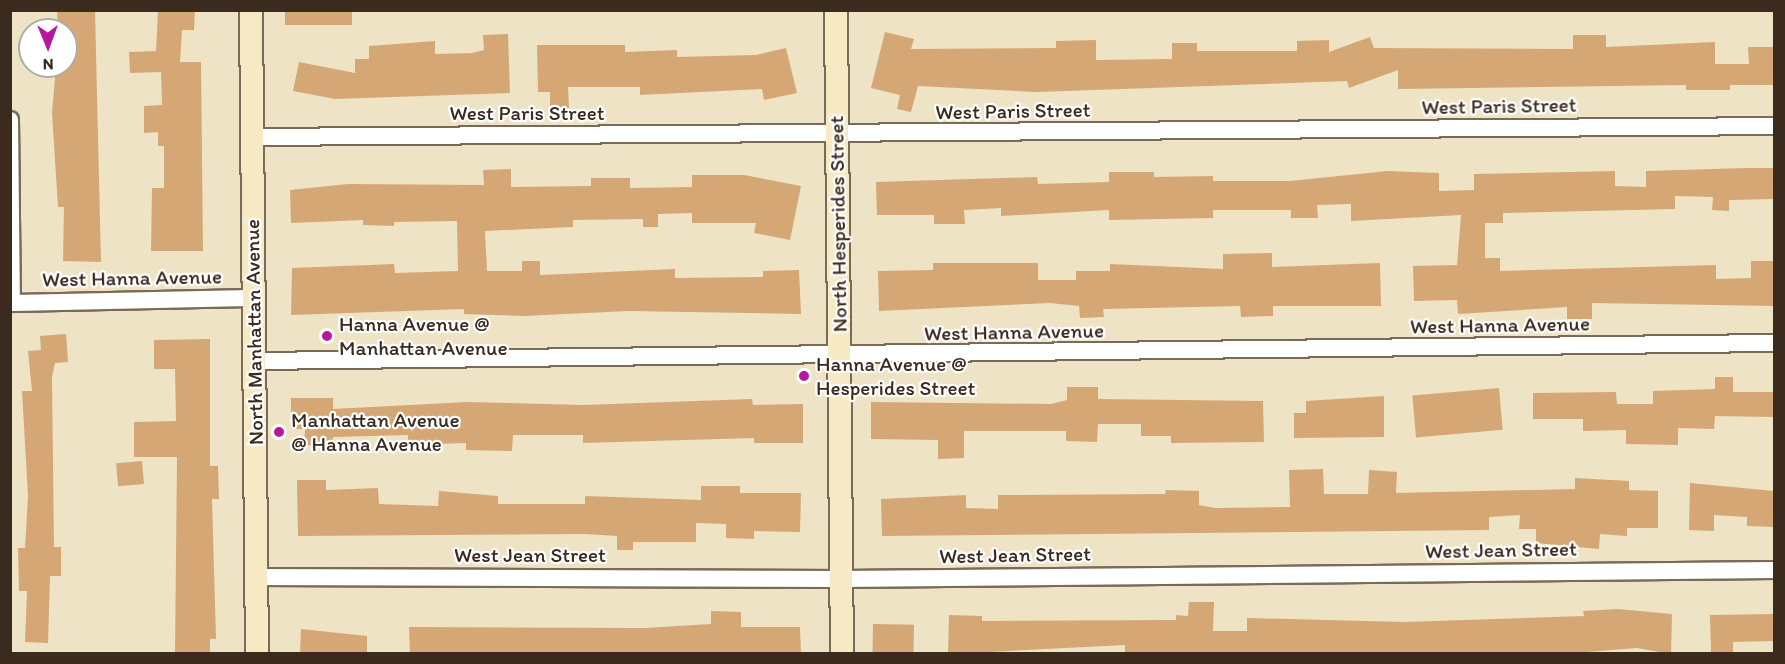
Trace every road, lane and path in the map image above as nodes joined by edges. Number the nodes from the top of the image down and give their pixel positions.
1 (251, 10) edge
2 (836, 10) edge
3 (10, 120) edge
4 (1774, 126) edge
5 (837, 135) junction
6 (252, 137) junction
7 (254, 298) junction
8 (11, 303) edge
9 (1774, 343) edge
10 (839, 357) junction
11 (255, 361) junction
12 (1774, 570) edge
13 (257, 577) junction
14 (841, 579) junction
15 (257, 654) edge
16 (842, 654) edge

1 - 6 street, North Manhattan Avenue
2 - 5 street, North Hesperides Street
3 - 8 street
4 - 5 street, West Paris Street
5 - 6 street, West Paris Street
5 - 10 street, North Hesperides Street
6 - 7 street, North Manhattan Avenue
7 - 8 street, West Hanna Avenue
7 - 11 street, North Manhattan Avenue
9 - 10 street, West Hanna Avenue
10 - 11 street, West Hanna Avenue
10 - 14 street, North Hesperides Street
11 - 13 street, North Manhattan Avenue
12 - 14 street, West Jean Street
13 - 14 street, West Jean Street
13 - 15 street, North Manhattan Avenue
14 - 16 street, North Hesperides Street

